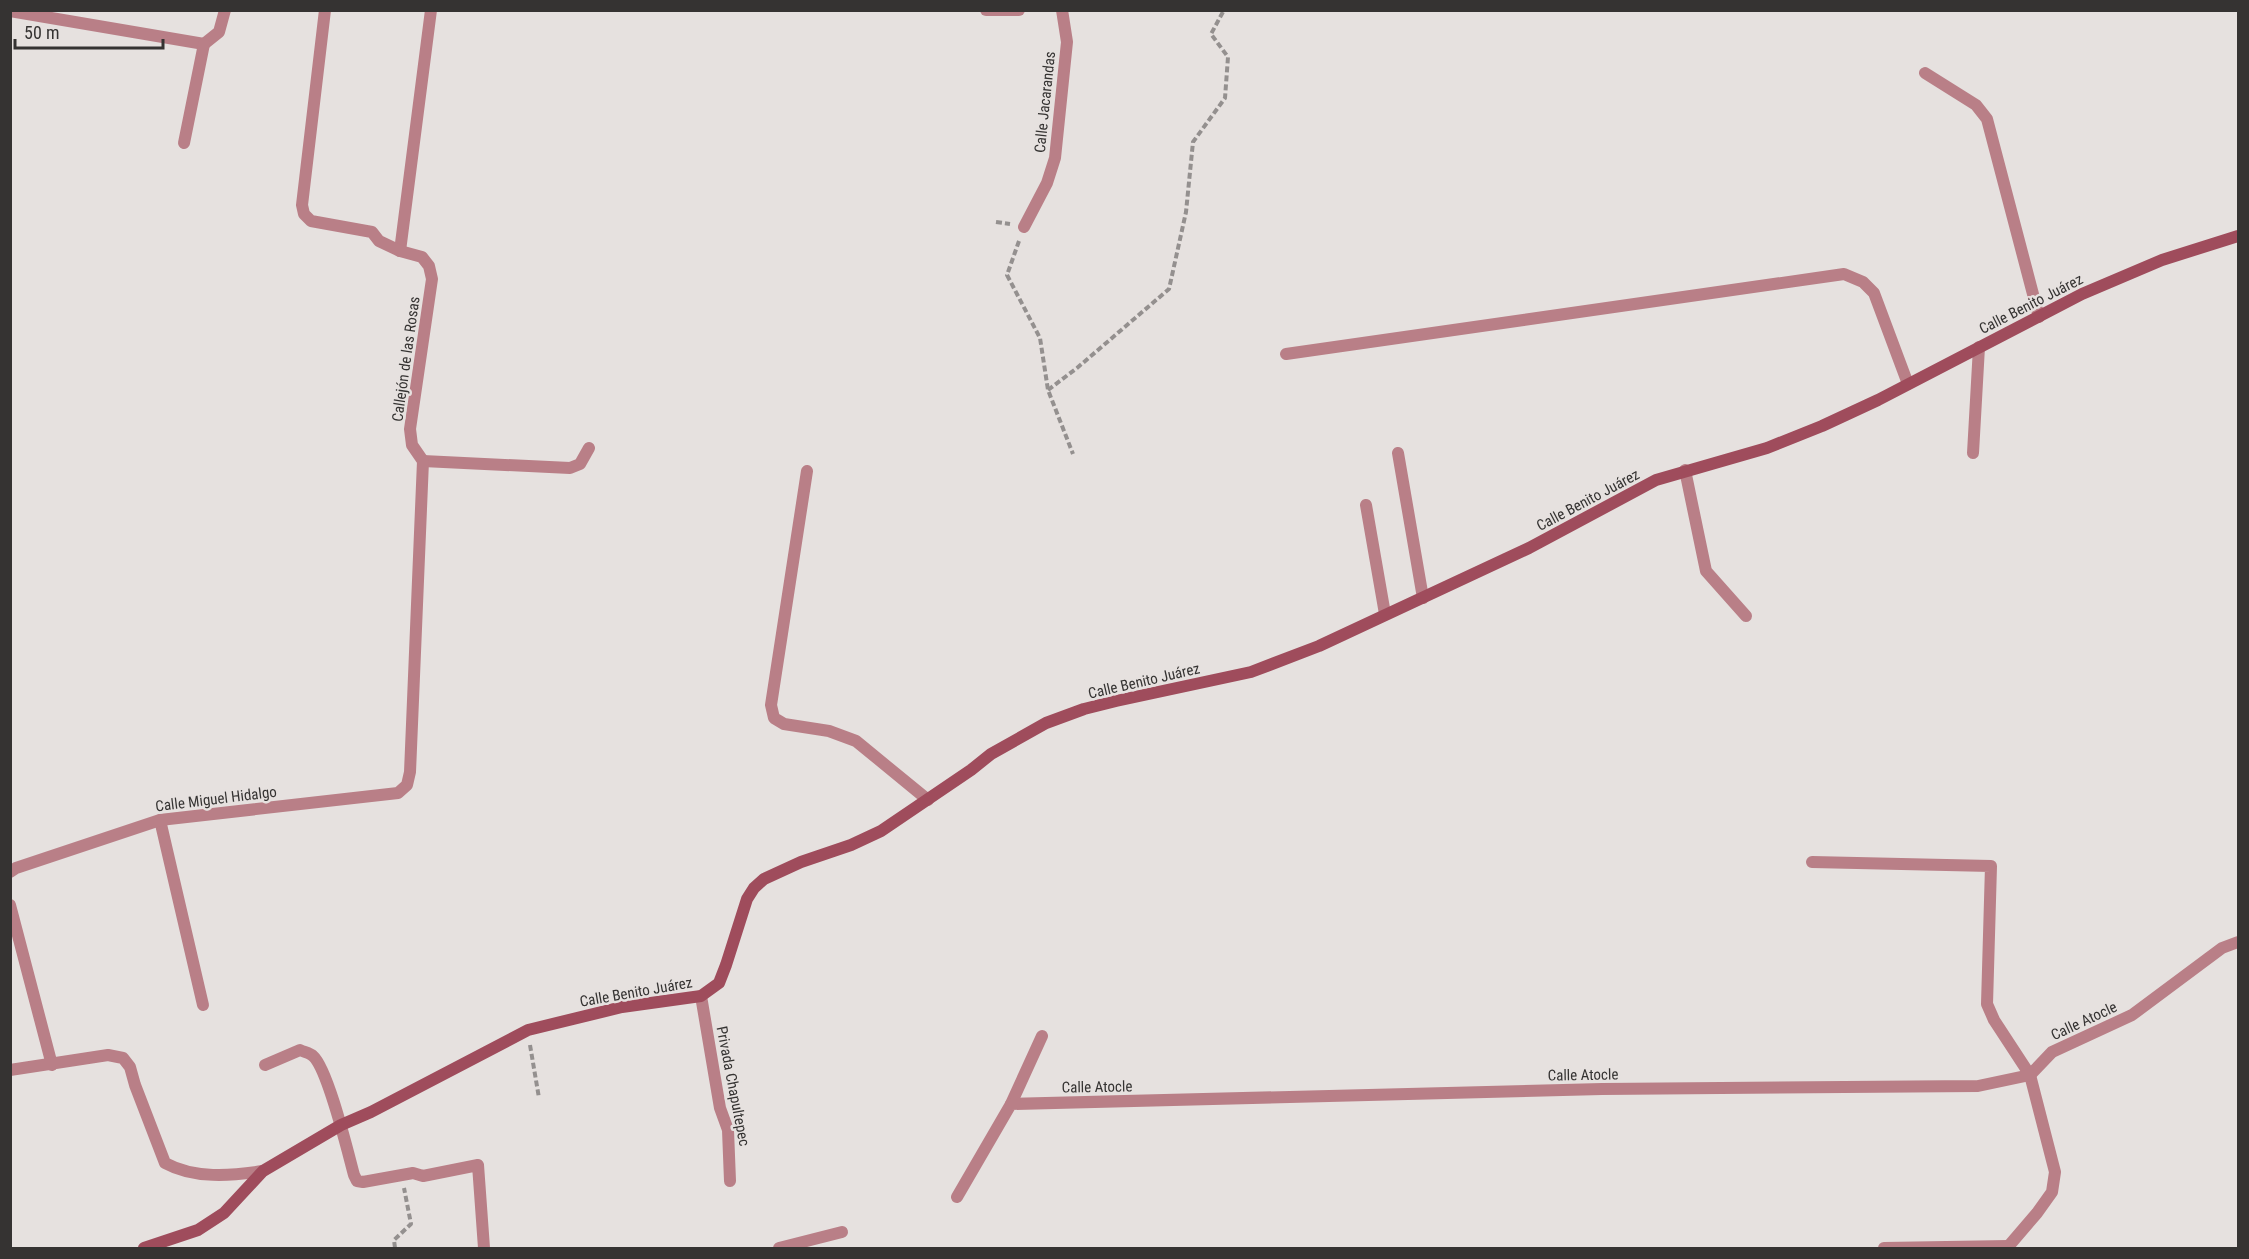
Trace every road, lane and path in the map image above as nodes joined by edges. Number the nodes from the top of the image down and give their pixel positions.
1 (100, 10) edge
2 (225, 10) edge
3 (325, 10) edge
4 (431, 10) edge
5 (986, 10) edge
6 (1019, 10) edge
7 (1062, 10) edge
8 (1224, 10) edge
9 (10, 11) edge
10 (97, 24) junction
11 (204, 44) junction
12 (1925, 73) dead end
13 (184, 143) dead end
14 (1024, 227) joint
15 (2238, 236) edge
16 (400, 251) junction
17 (2039, 317) junction
18 (1979, 347) junction
19 (1286, 354) dead end
20 (1908, 384) junction
21 (1048, 390) junction
22 (589, 448) dead end
23 (1398, 453) dead end
24 (1973, 453) dead end
25 (1073, 454) dead end
26 (423, 461) junction
27 (807, 471) dead end
28 (1685, 471) junction
29 (1366, 505) dead end
30 (1423, 598) junction
31 (1385, 614) junction
32 (1746, 616) dead end
33 (398, 793) joint
34 (928, 800) junction
35 (160, 820) junction
36 (1812, 862) dead end
37 (10, 872) edge
38 (10, 905) edge
39 (2238, 942) edge
40 (701, 996) junction
41 (203, 1005) dead end
42 (528, 1030) junction
43 (1042, 1036) dead end
44 (52, 1065) junction
45 (265, 1065) dead end
46 (10, 1070) edge
47 (2030, 1075) junction
48 (539, 1098) dead end
49 (1011, 1104) junction
50 (341, 1125) junction
51 (263, 1172) junction
52 (401, 1174) junction
53 (730, 1181) dead end
54 (957, 1197) dead end
55 (842, 1232) dead end
56 (2008, 1247) edge
57 (144, 1248) edge
58 (395, 1248) edge
59 (484, 1248) edge
60 (779, 1248) edge
61 (1884, 1248) edge

1 - 10 street
2 - 11 street
3 - 16 street, Callejón de las Rosas
4 - 16 street
5 - 6 street
7 - 14 street, Calle Jacarandas
8 - 21 path
9 - 10 street
10 - 11 street
11 - 13 street
12 - 17 street
14 - 21 path
15 - 17 street, Calle Benito Juárez
16 - 26 street, Callejón de las Rosas
17 - 18 street, Calle Benito Juárez
18 - 20 street, Calle Benito Juárez
18 - 24 street
19 - 20 street
20 - 28 street, Calle Benito Juárez
21 - 25 path
22 - 26 street
23 - 30 street
26 - 33 street, Callejón de las Rosas
27 - 34 street
28 - 30 street, Calle Benito Juárez
28 - 32 street
29 - 31 street
30 - 31 street, Calle Benito Juárez
31 - 34 street, Calle Benito Juárez
33 - 35 street, Calle Miguel Hidalgo
34 - 40 street, Calle Benito Juárez
35 - 37 street, Calle Miguel Hidalgo
35 - 41 street
36 - 47 street
38 - 44 street
39 - 47 street, Calle Atocle
40 - 42 street, Calle Benito Juárez
40 - 53 street, Privada Chapultepec
42 - 48 path
42 - 50 street, Calle Benito Juárez
43 - 49 street
44 - 46 street
44 - 51 street
45 - 50 street
47 - 49 street, Calle Atocle
47 - 56 street
49 - 54 street
50 - 51 street, Calle Benito Juárez
50 - 52 street
51 - 57 street, Calle Benito Juárez
52 - 58 path
52 - 59 street
55 - 60 street
56 - 61 street

